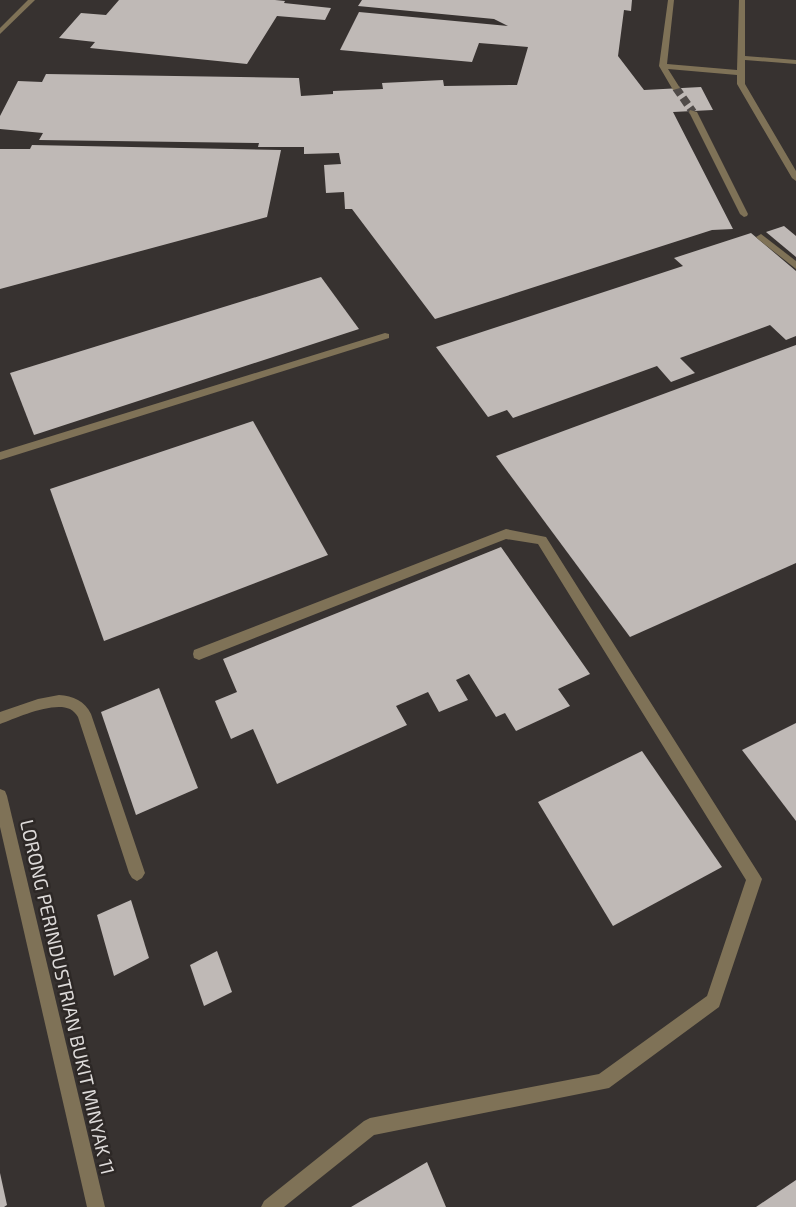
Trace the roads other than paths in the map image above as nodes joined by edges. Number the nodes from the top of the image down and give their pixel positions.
1 (32, 0) edge
2 (671, 0) edge
3 (742, 0) edge
4 (0, 32) edge
5 (741, 58) junction
6 (796, 62) edge
7 (663, 66) junction
8 (741, 73) junction
9 (676, 88) tunnel mouth
10 (693, 112) tunnel mouth
11 (796, 178) edge
12 (744, 214) dead end
13 (761, 237) dead end
14 (796, 266) edge
15 (385, 336) dead end
16 (0, 456) edge
17 (199, 654) dead end
18 (0, 718) edge
19 (0, 796) edge
20 (137, 873) dead end
21 (96, 1207) edge
22 (270, 1207) edge

1 - 4 street
2 - 7 street
3 - 5 street
5 - 6 street
5 - 8 street
7 - 8 street
7 - 9 street
8 - 11 street
10 - 12 street
13 - 14 street
15 - 16 street
17 - 22 street
18 - 20 street
19 - 21 street, LORONG PERINDUSTRIAN BUKIT MINYAK 11

